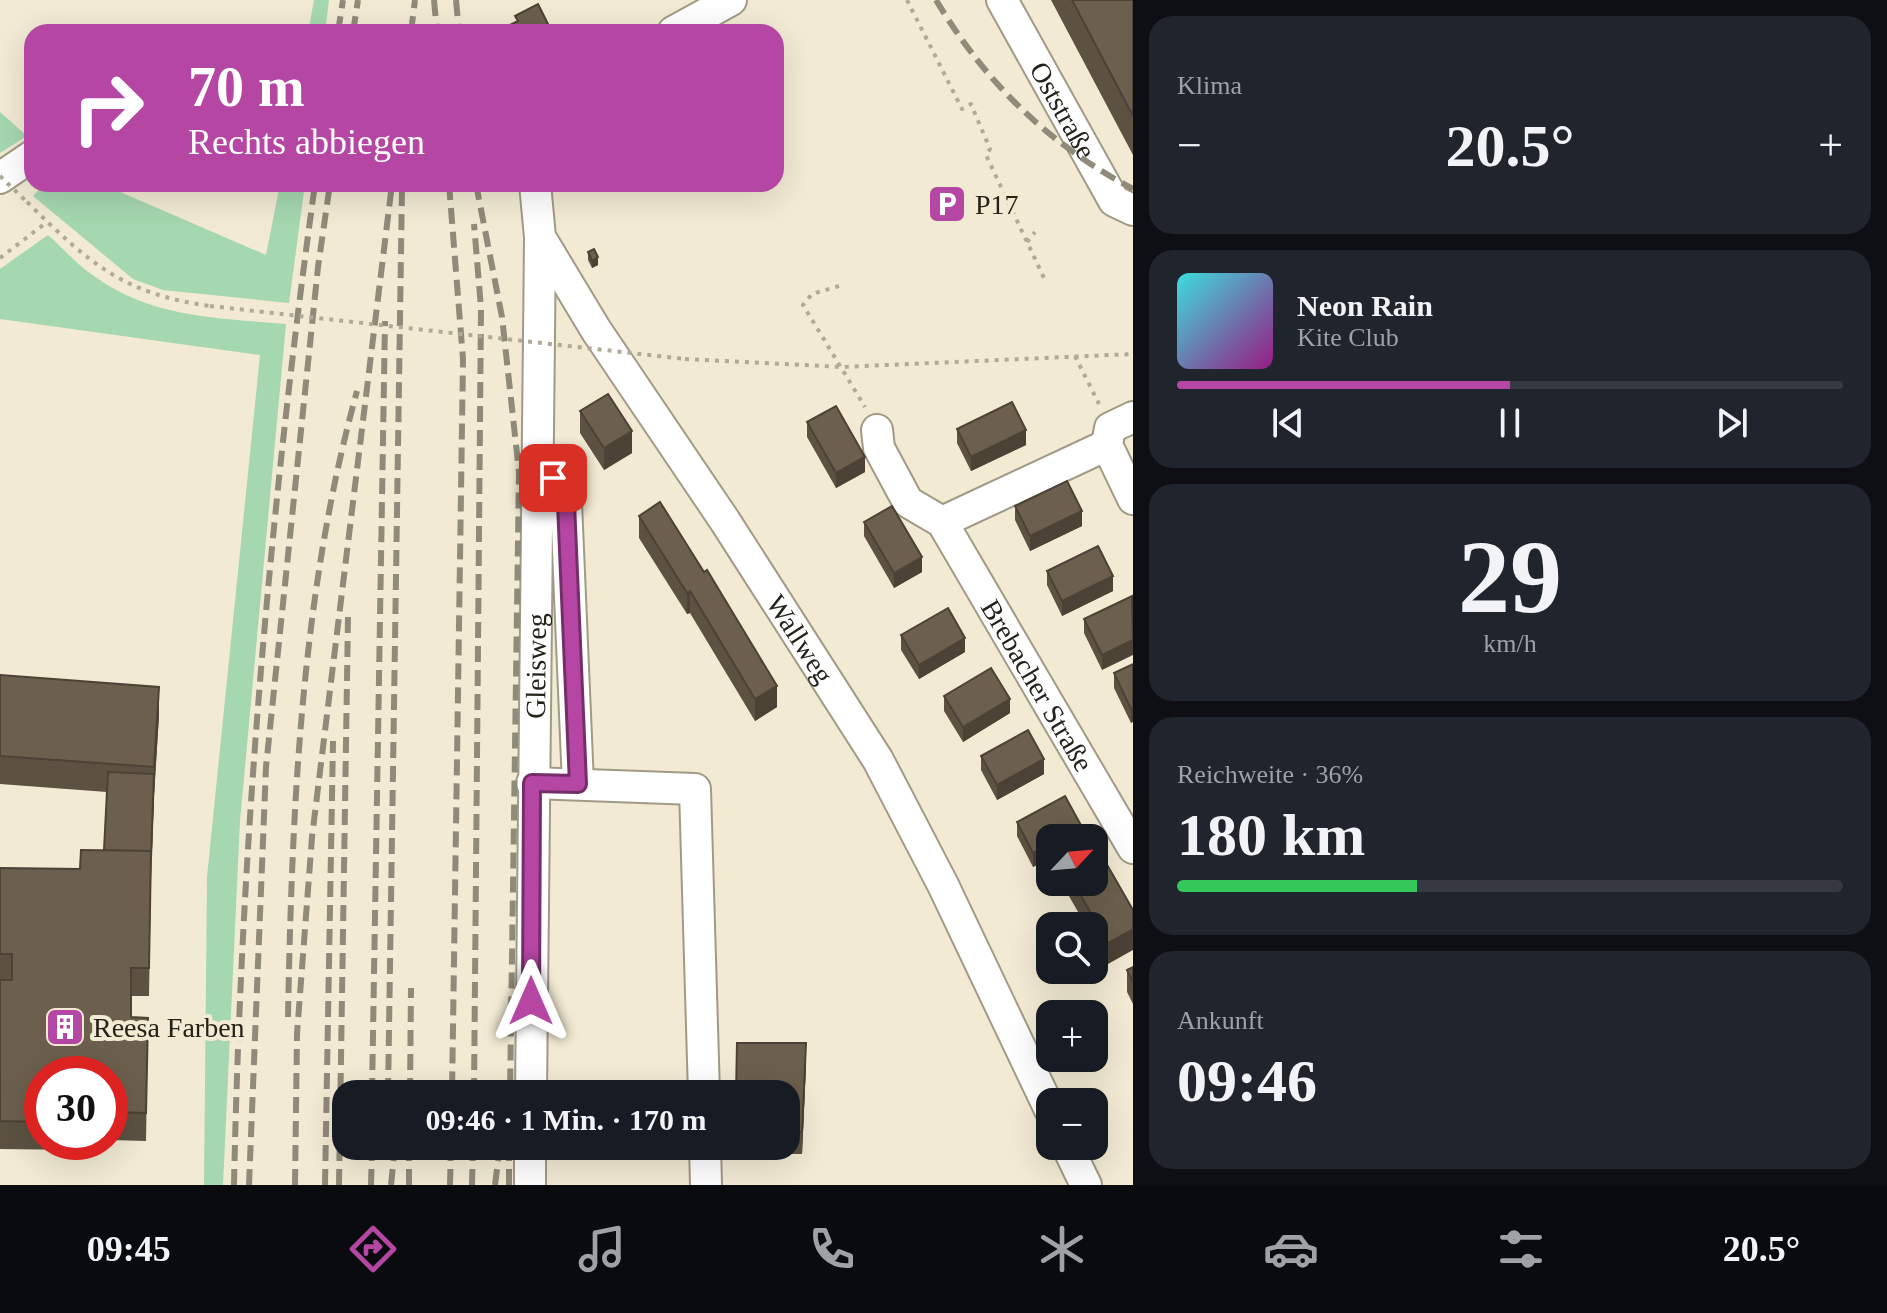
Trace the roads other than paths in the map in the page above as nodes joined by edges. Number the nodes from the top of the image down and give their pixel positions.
1 (731, 0) edge
2 (1002, 0) edge
3 (688, 24) edge
4 (24, 161) edge
5 (0, 177) edge
6 (536, 192) edge
7 (1133, 210) edge
8 (540, 237) junction
9 (872, 421) road end
10 (1117, 430) edge
11 (540, 453) junction
12 (1133, 499) edge
13 (942, 522) junction
14 (532, 783) junction
15 (578, 784) junction
16 (1133, 848) edge
17 (531, 1080) edge
18 (704, 1080) edge
19 (1040, 1088) edge
20 (530, 1160) edge
21 (705, 1160) edge
22 (1074, 1160) edge
23 (530, 1185) edge
24 (706, 1185) edge
25 (1086, 1185) edge

1 - 3 street
2 - 7 street, Oststraße
4 - 5 street
6 - 8 street, Wallweg
8 - 11 street, Gleisweg
8 - 19 street, Wallweg
9 - 13 street, Brebacher Straße
10 - 12 street
10 - 13 street
11 - 14 street, Gleisweg
11 - 15 street
13 - 16 street, Brebacher Straße
14 - 15 street
14 - 17 street, Gleisweg
15 - 18 street
20 - 23 street
21 - 24 street
22 - 25 street

